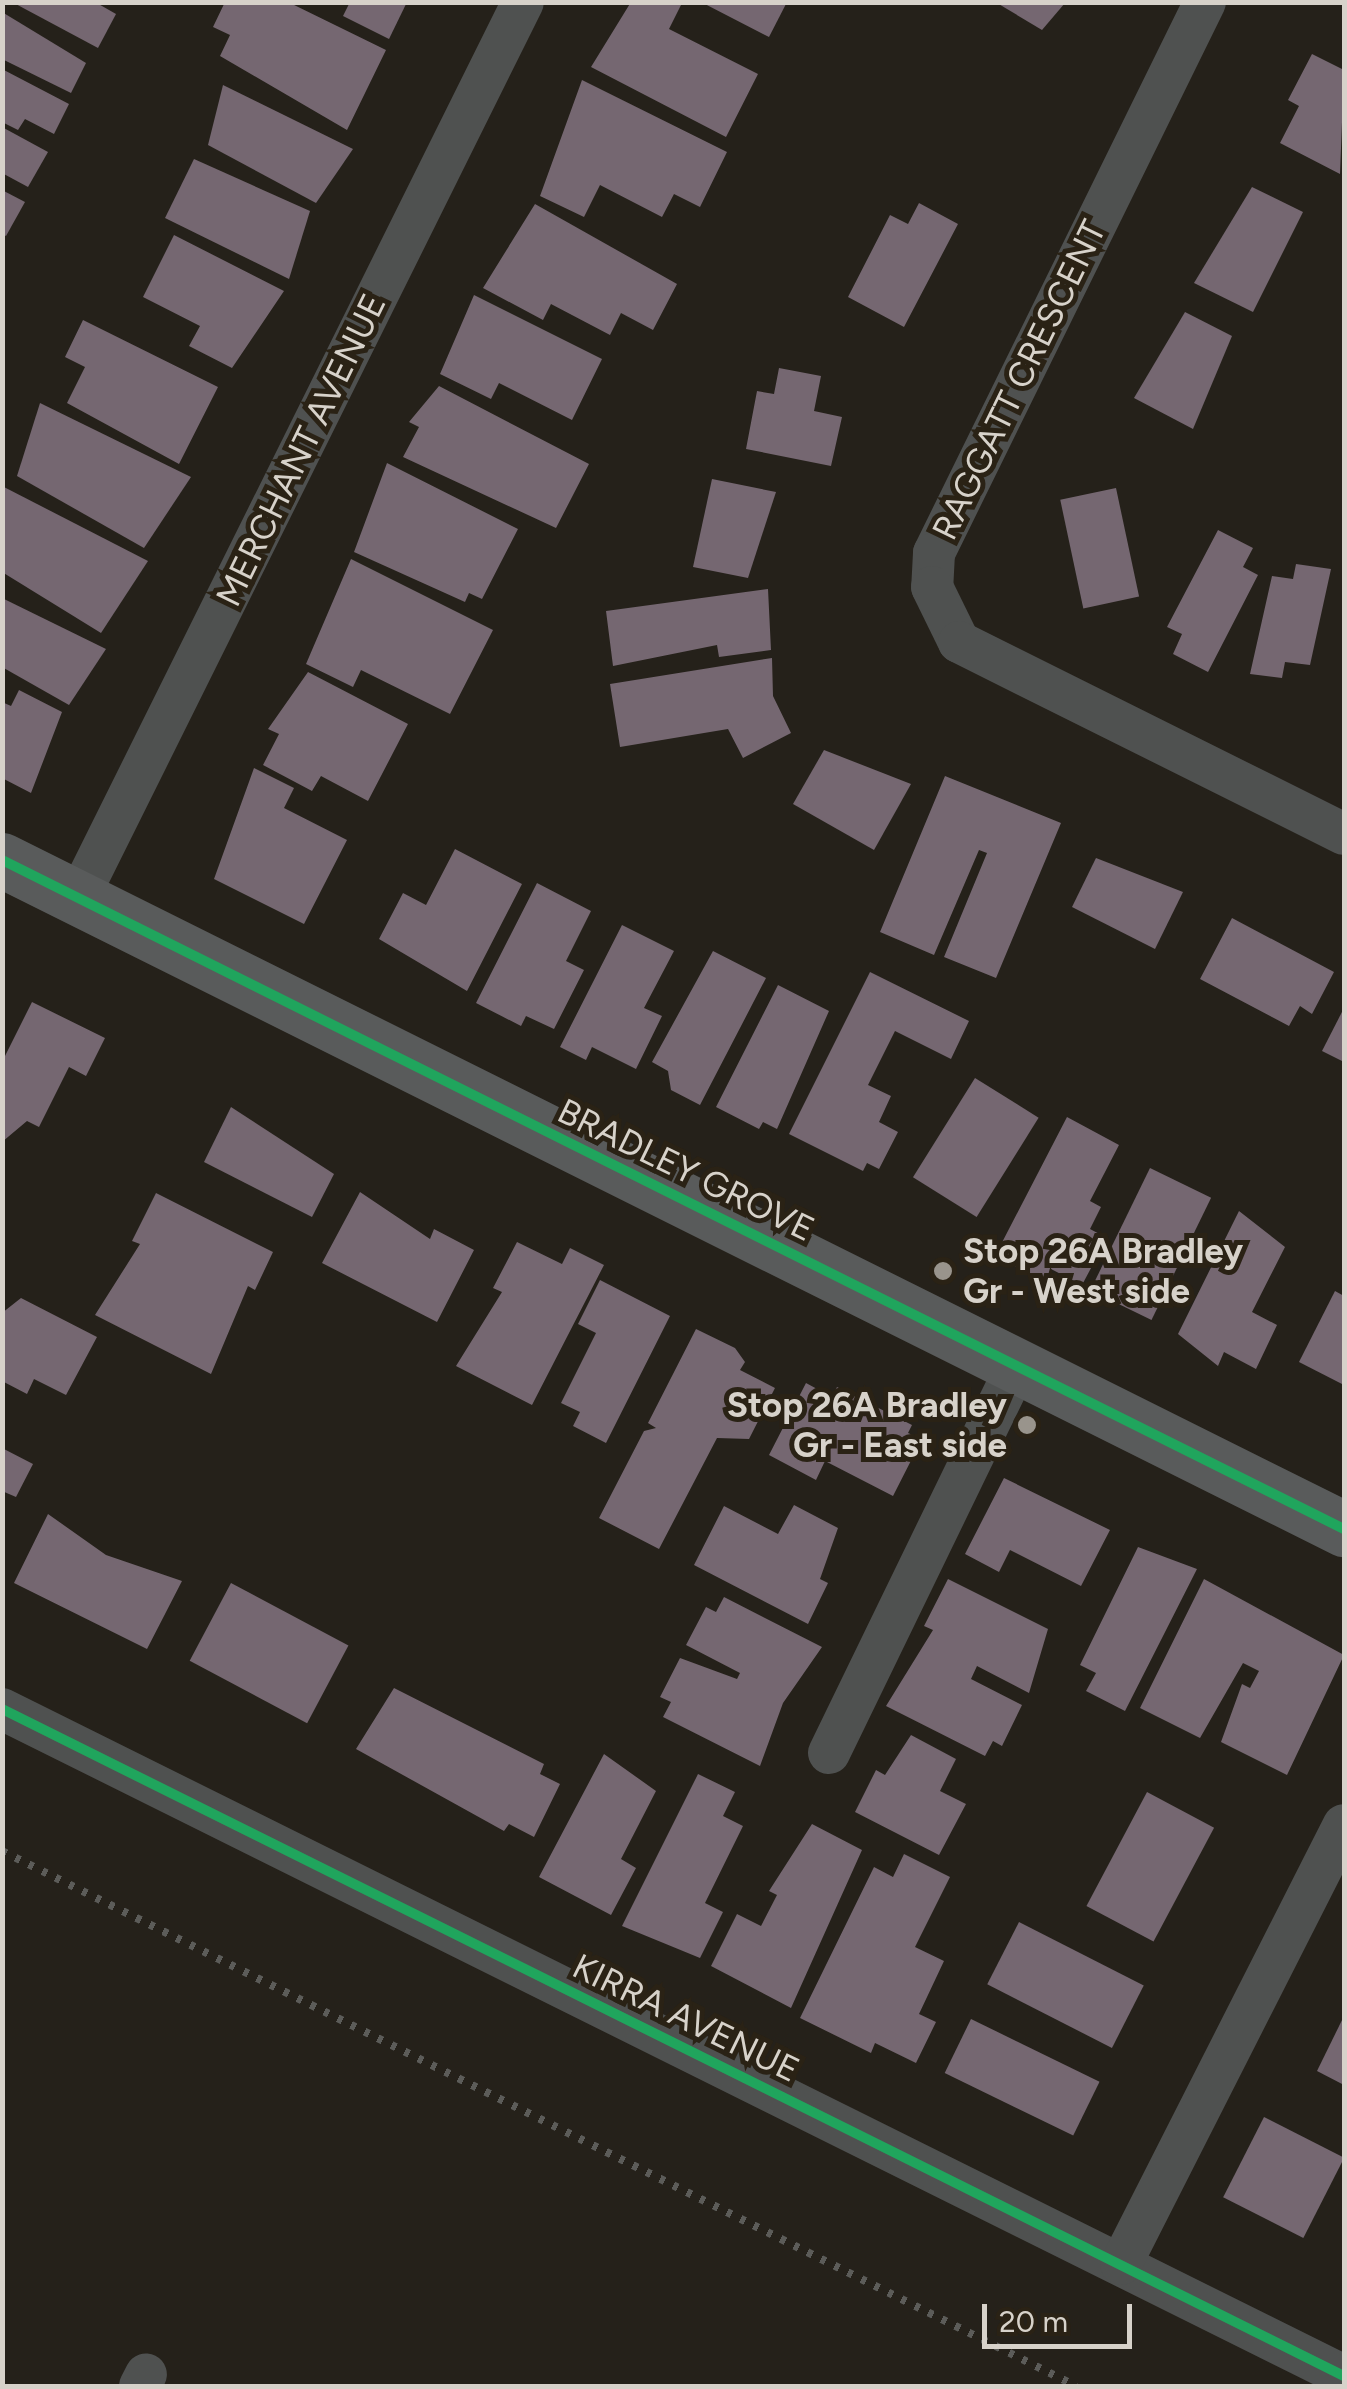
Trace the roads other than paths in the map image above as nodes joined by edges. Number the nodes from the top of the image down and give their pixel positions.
1 (523, 2) edge
2 (1204, 2) edge
3 (1344, 834) edge
4 (2, 860) edge
5 (78, 898) junction
6 (1017, 1365) junction
7 (1344, 1529) edge
8 (2, 1709) edge
9 (829, 1753) dead end
10 (1344, 1825) edge
11 (1121, 2264) junction
12 (1344, 2376) edge

1 - 5 street, MERCHANT AVENUE
2 - 3 street, RAGGATT CRESCENT
4 - 5 street, BRADLEY GROVE
5 - 6 street, BRADLEY GROVE
6 - 7 street, BRADLEY GROVE
6 - 9 street
8 - 11 street, KIRRA AVENUE
10 - 11 street
11 - 12 street, KIRRA AVENUE

